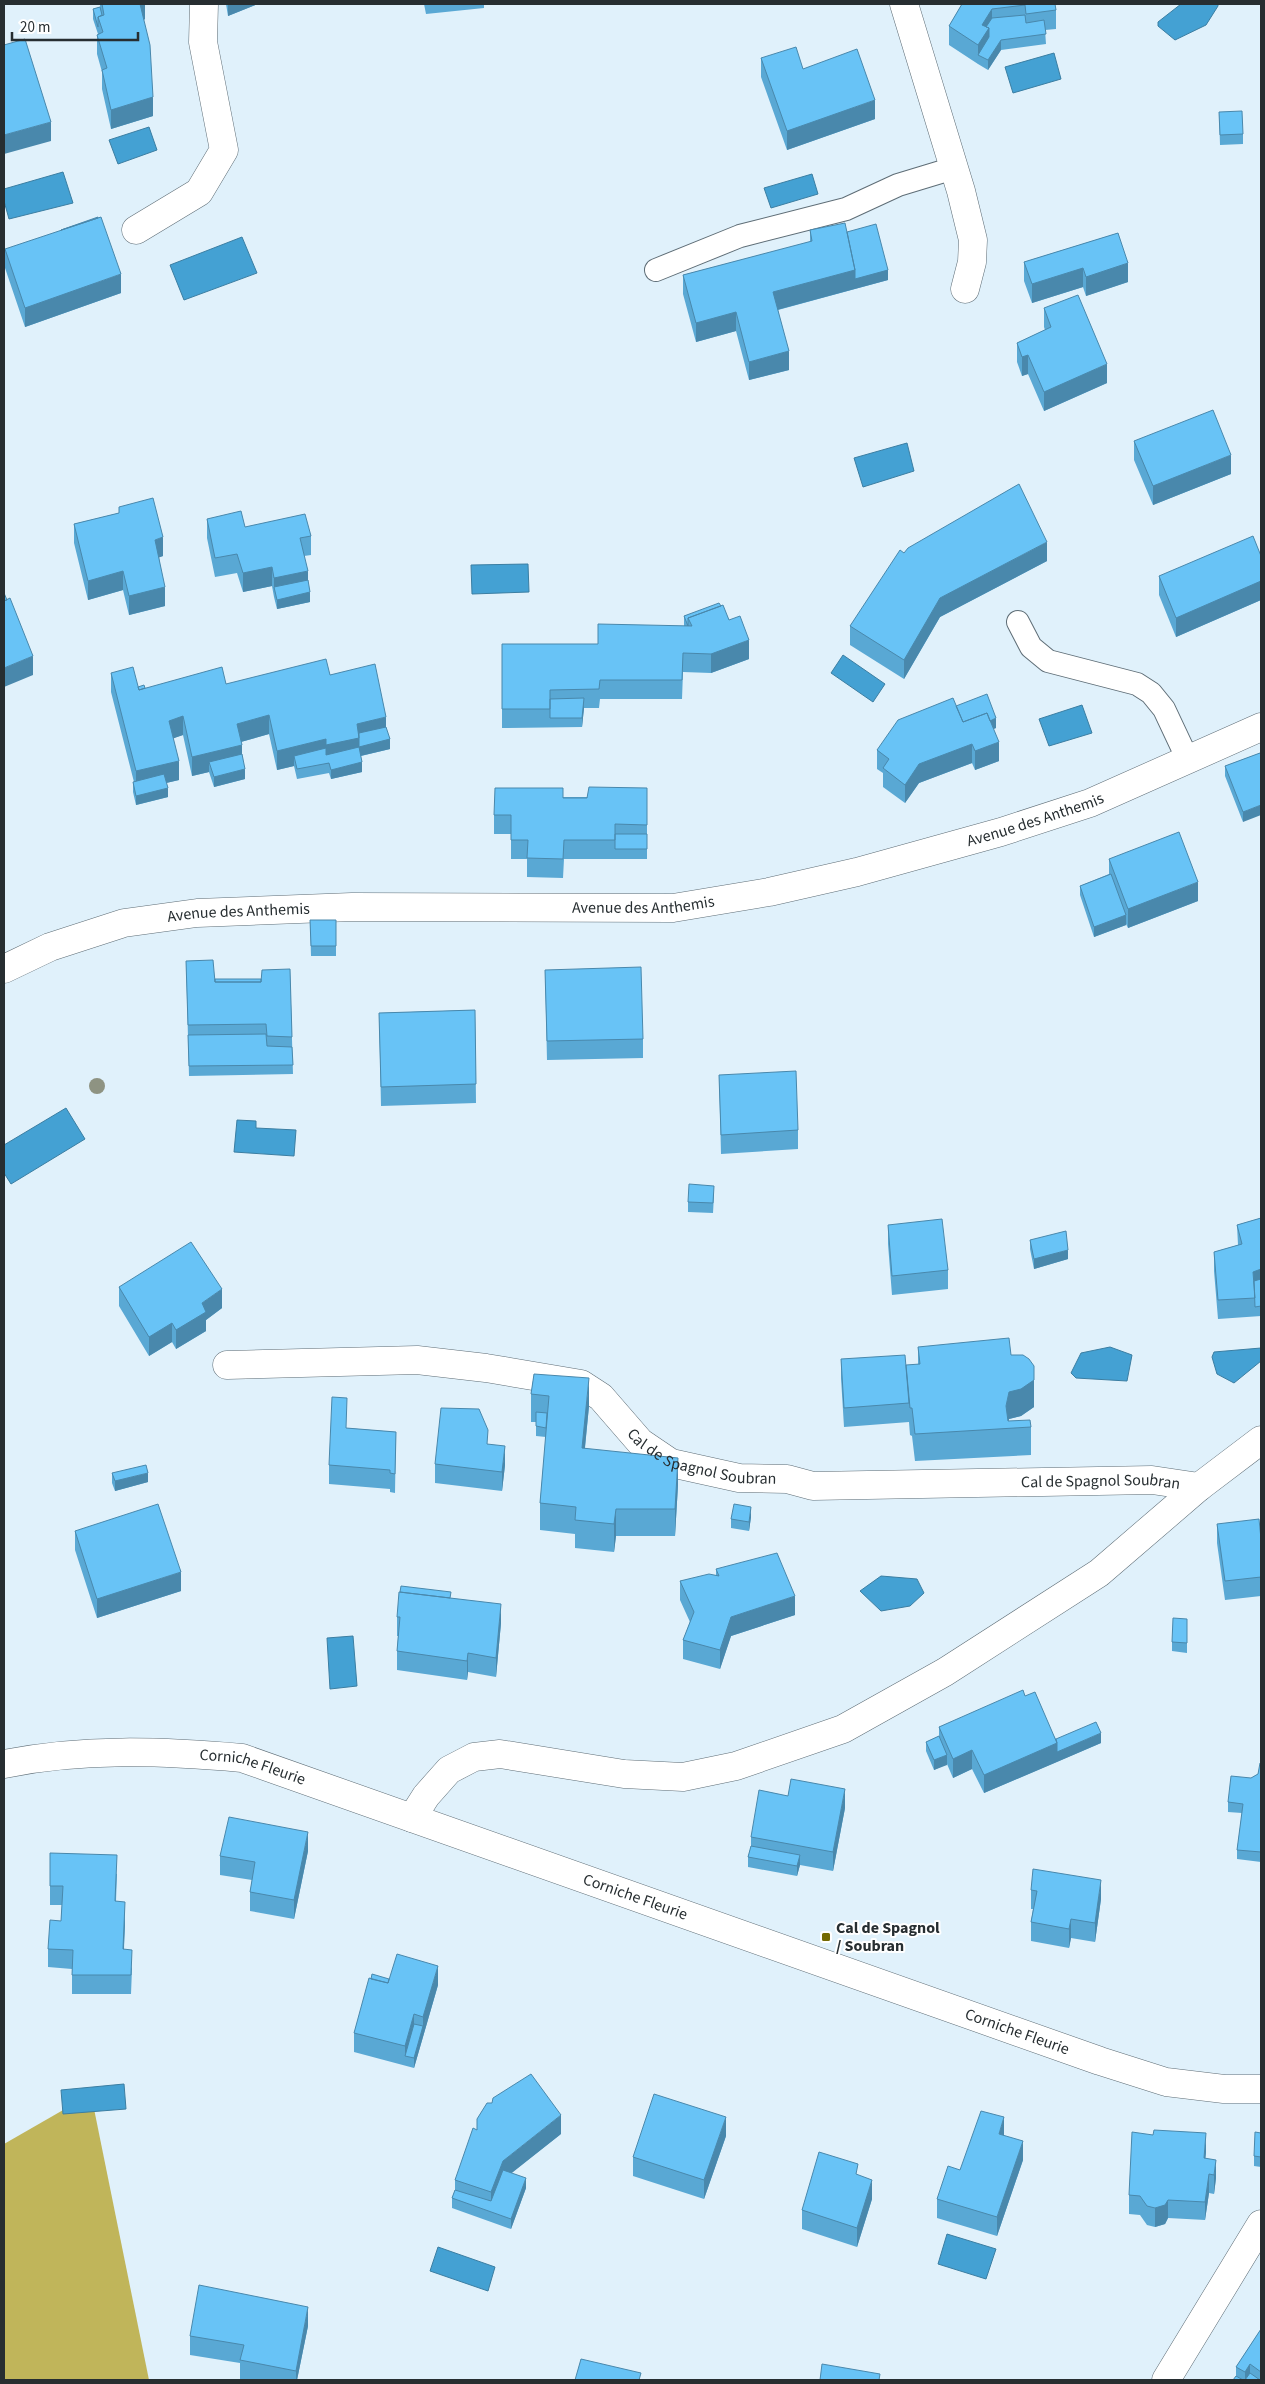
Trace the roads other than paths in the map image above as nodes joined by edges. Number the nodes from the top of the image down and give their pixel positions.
1 (204, 4) edge
2 (904, 4) edge
3 (954, 168) junction
4 (136, 230) dead end
5 (656, 270) dead end
6 (965, 289) dead end
7 (1018, 622) dead end
8 (1261, 727) edge
9 (1188, 760) junction
10 (4, 969) edge
11 (227, 1365) dead end
12 (1261, 1440) edge
13 (1199, 1487) junction
14 (4, 1764) edge
15 (412, 1818) junction
16 (1261, 2089) edge
17 (1261, 2224) edge
18 (1166, 2380) edge

1 - 4 street
2 - 3 street
3 - 5 lane
3 - 6 street
7 - 9 lane
8 - 9 street, Avenue des Anthemis
9 - 10 street, Avenue des Anthemis
11 - 13 street, Cal de Spagnol Soubran
12 - 13 street, Cal de Spagnol Soubran
13 - 15 street, Cal de Spagnol Soubran
14 - 15 street, Corniche Fleurie
15 - 16 street, Corniche Fleurie
17 - 18 street

